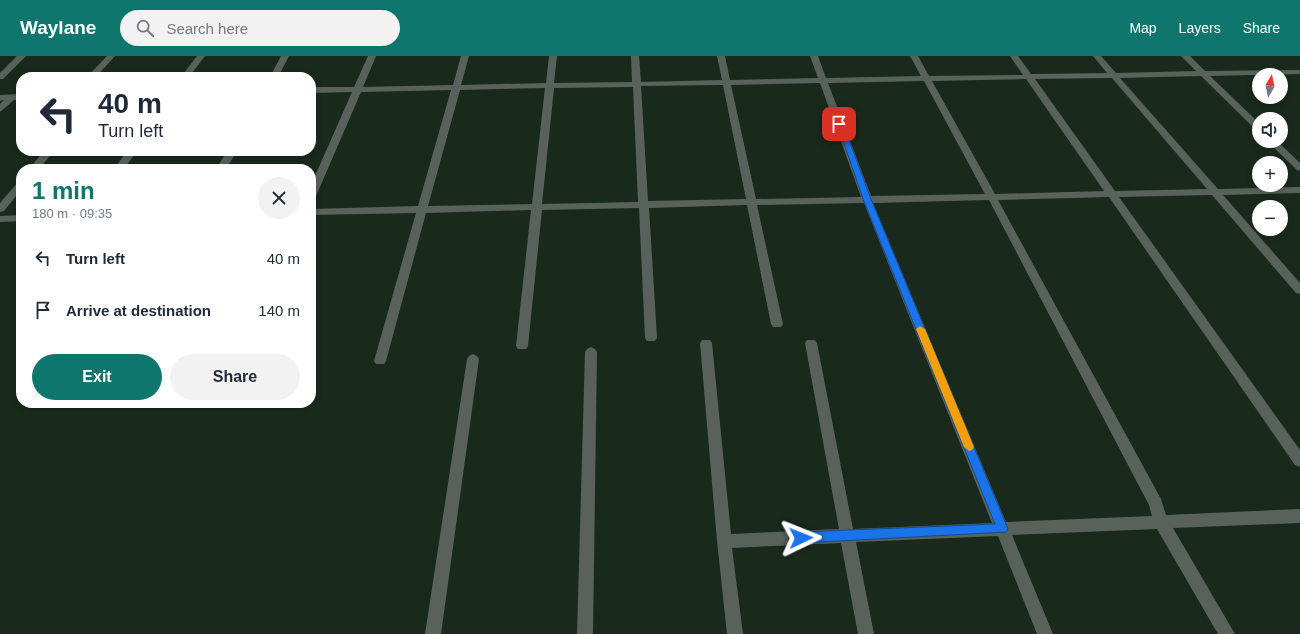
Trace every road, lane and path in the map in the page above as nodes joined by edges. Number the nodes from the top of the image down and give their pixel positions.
1 (22, 56) edge
2 (111, 56) edge
3 (201, 56) edge
4 (285, 56) edge
5 (372, 56) edge
6 (464, 56) edge
7 (553, 56) edge
8 (635, 56) edge
9 (721, 56) edge
10 (814, 56) edge
11 (914, 56) edge
12 (1014, 56) edge
13 (1097, 56) edge
14 (1185, 56) edge
15 (96, 72) edge
16 (189, 72) edge
17 (277, 72) edge
18 (1297, 72) edge
19 (1204, 74) junction
20 (1114, 75) junction
21 (0, 77) edge
22 (1030, 77) junction
23 (1300, 78) edge
24 (823, 80) junction
25 (926, 80) junction
26 (726, 83) junction
27 (636, 84) junction
28 (550, 86) junction
29 (456, 88) junction
30 (316, 90) edge
31 (356, 90) junction
32 (0, 98) edge
33 (12, 98) junction
34 (16, 98) edge
35 (0, 109) edge
36 (1252, 121) edge
37 (1279, 148) edge
38 (45, 156) edge
39 (38, 164) edge
40 (1300, 168) edge
41 (316, 184) edge
42 (16, 190) edge
43 (1300, 190) edge
44 (1214, 192) junction
45 (1113, 194) junction
46 (992, 197) junction
47 (867, 199) junction
48 (751, 202) junction
49 (643, 205) junction
50 (537, 207) junction
51 (0, 209) edge
52 (422, 209) junction
53 (316, 212) edge
54 (16, 218) edge
55 (0, 219) edge
56 (1300, 290) edge
57 (777, 324) dead end
58 (651, 338) dead end
59 (706, 343) dead end
60 (811, 343) dead end
61 (522, 346) dead end
62 (591, 352) dead end
63 (473, 359) dead end
64 (380, 361) dead end
65 (1300, 461) edge
66 (1300, 516) edge
67 (1161, 522) junction
68 (1002, 529) junction
69 (848, 536) junction
70 (724, 541) junction
71 (433, 634) edge
72 (584, 634) edge
73 (735, 634) edge
74 (866, 634) edge
75 (1045, 634) edge
76 (1227, 634) edge

1 - 21 street
2 - 15 street
3 - 16 street
4 - 17 street
5 - 31 street
6 - 29 street
7 - 28 street
8 - 27 street
9 - 26 street
10 - 24 street
11 - 25 street
12 - 22 street
13 - 20 street
14 - 19 street
18 - 19 street
18 - 23 street
19 - 20 street
19 - 36 street
20 - 22 street
20 - 44 street
22 - 25 street
22 - 45 street
24 - 25 street
24 - 26 street
24 - 47 street
25 - 46 street
26 - 27 street
26 - 48 street
27 - 28 street
27 - 49 street
28 - 29 street
28 - 50 street
29 - 31 street
29 - 52 street
30 - 31 street
31 - 41 street
32 - 33 street
33 - 34 street
33 - 35 street
37 - 40 street
38 - 39 street
42 - 51 street
43 - 44 street
44 - 45 street
44 - 56 street
45 - 46 street
45 - 65 street
46 - 47 street
46 - 67 street
47 - 48 street
47 - 68 street
48 - 49 street
48 - 57 street
49 - 50 street
49 - 58 street
50 - 52 street
50 - 61 street
52 - 53 street
52 - 64 street
54 - 55 street
59 - 70 street
60 - 69 street
62 - 72 street
63 - 71 street
66 - 67 street
67 - 68 street
67 - 76 street
68 - 69 street
68 - 75 street
69 - 70 street
69 - 74 street
70 - 73 street

